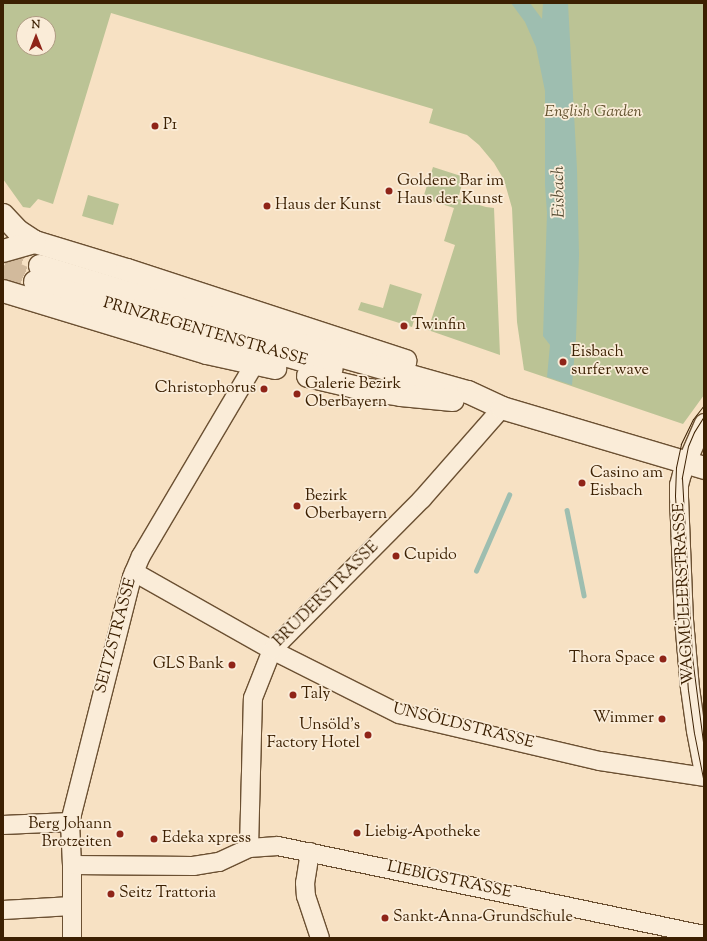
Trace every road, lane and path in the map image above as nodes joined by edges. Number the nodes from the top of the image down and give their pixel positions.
1 (3, 215) edge
2 (35, 242) junction
3 (3, 251) edge
4 (38, 274) tunnel mouth
5 (3, 291) edge
6 (256, 363) junction
7 (460, 396) junction
8 (497, 407) junction
9 (704, 423) edge
10 (695, 466) edge
11 (134, 572) junction
12 (272, 650) junction
13 (704, 773) edge
14 (704, 777) edge
15 (70, 822) junction
16 (3, 825) edge
17 (249, 848) junction
18 (310, 852) junction
19 (72, 865) junction
20 (72, 906) junction
21 (3, 910) edge
22 (704, 935) edge
23 (72, 938) edge
24 (320, 938) edge

1 - 2 main road
2 - 3 main road
2 - 7 main road
4 - 7 main road, PRINZREGENTENSTRASSE
5 - 6 main road
6 - 7 main road
6 - 11 street, SEITZSTRASSE
7 - 8 main road, PRINZREGENTENSTRASSE
8 - 10 main road, PRINZREGENTENSTRASSE
8 - 12 street, BRUDERSTRASSE
9 - 10 street, WAGMÜLLERSTRASSE
10 - 13 street, WAGMÜLLERSTRASSE
11 - 12 street, UNSÖLDSTRASSE
11 - 15 street, SEITZSTRASSE
12 - 14 street, UNSÖLDSTRASSE
12 - 17 street, BRUDERSTRASSE
15 - 16 street
15 - 19 street, SEITZSTRASSE
17 - 18 street, LIEBIGSTRASSE
17 - 19 street, LIEBIGSTRASSE
18 - 22 street, LIEBIGSTRASSE
18 - 24 street
19 - 20 street, SEITZSTRASSE
20 - 21 street
20 - 23 street, SEITZSTRASSE

